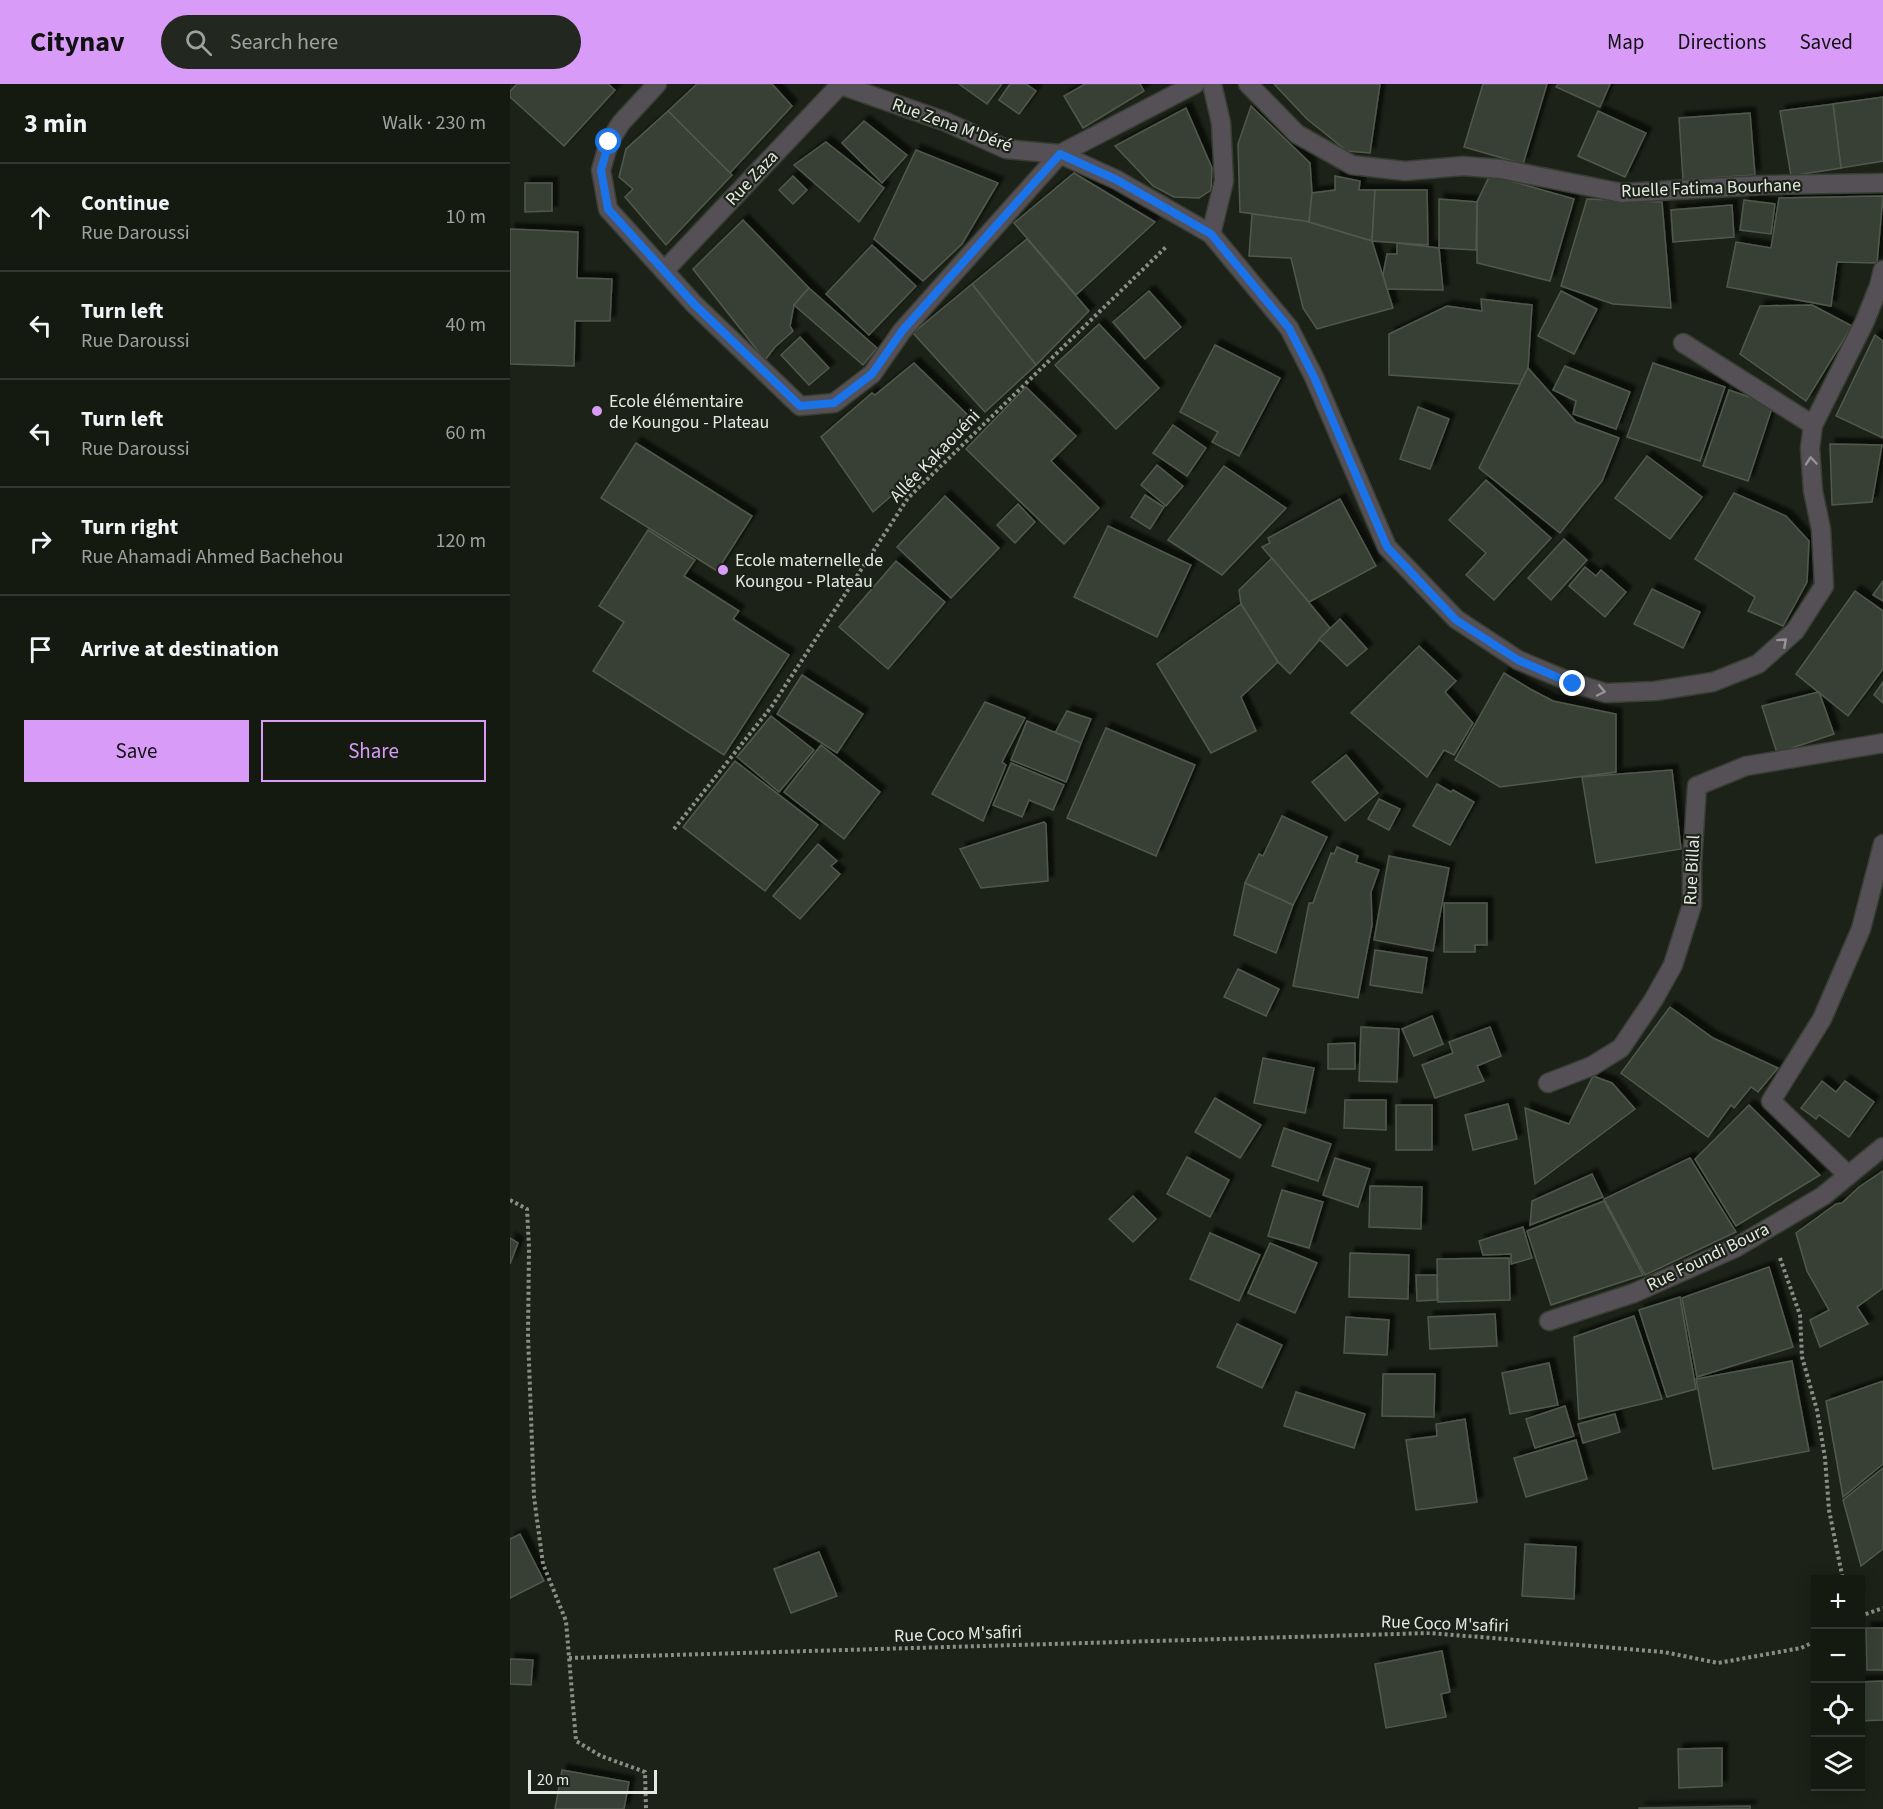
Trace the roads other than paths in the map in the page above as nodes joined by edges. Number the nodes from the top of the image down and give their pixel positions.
1 (657, 84) edge
2 (1195, 84) edge
3 (1212, 84) edge
4 (1248, 84) edge
5 (839, 85) edge
6 (1060, 154) junction
7 (1883, 183) edge
8 (1211, 234) junction
9 (1883, 270) edge
10 (664, 272) junction
11 (1683, 343) dead end
12 (1813, 425) junction
13 (1883, 743) edge
14 (1883, 844) edge
15 (1548, 1083) dead end
16 (1883, 1147) edge
17 (1847, 1174) junction
18 (1549, 1321) dead end

1 - 10 street
2 - 6 street
3 - 8 street
4 - 7 street, Ruelle Fatima Bourhane
5 - 6 street, Rue Zena M'Déré
5 - 10 street, Rue Zaza
6 - 8 street
6 - 10 street
8 -> 12 street
9 - 12 street
11 - 12 street
13 - 15 street, Rue Billal
14 - 17 street
16 - 17 street, Rue Foundi Boura
17 - 18 street, Rue Foundi Boura

